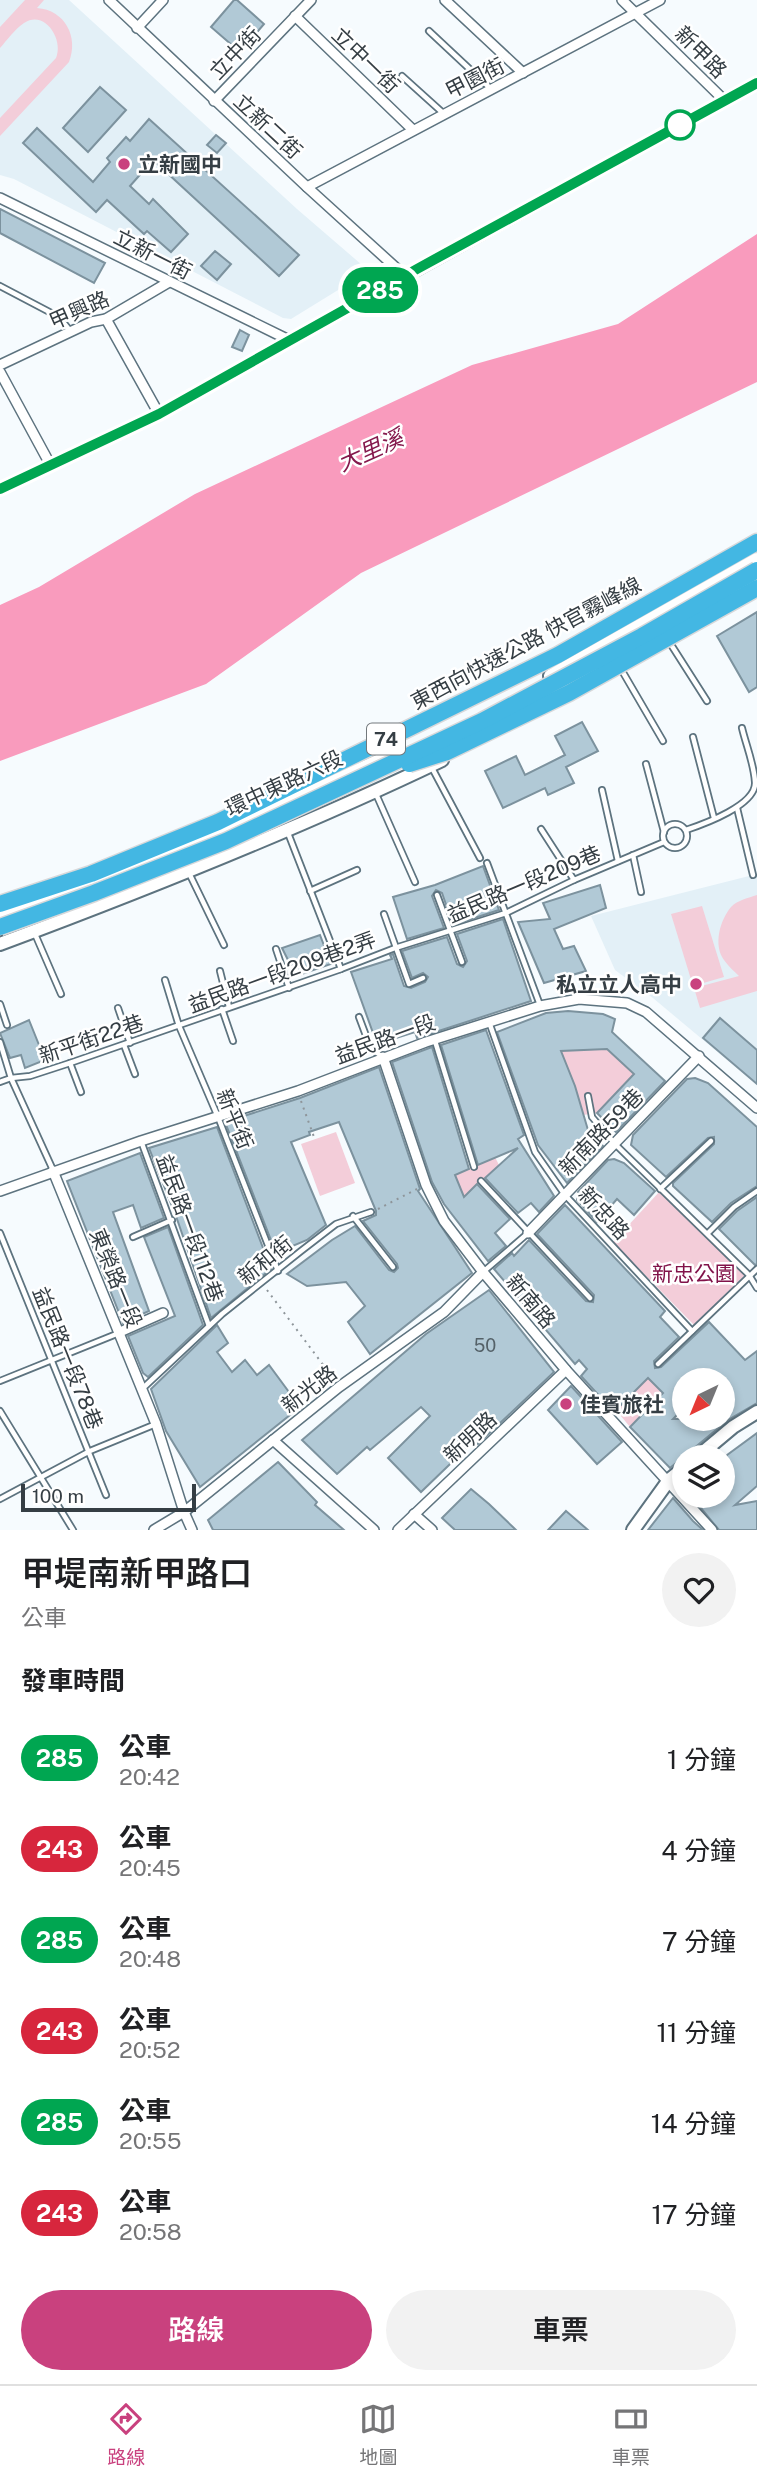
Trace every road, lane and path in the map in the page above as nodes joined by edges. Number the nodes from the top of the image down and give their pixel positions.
1 (109, 0) edge
2 (163, 0) edge
3 (311, 0) edge
4 (445, 0) edge
5 (622, 0) edge
6 (660, 0) edge
7 (636, 12) junction
8 (295, 16) junction
9 (138, 28) junction
10 (429, 31) dead end
11 (523, 73) junction
12 (402, 76) dead end
13 (757, 83) edge
14 (491, 90) junction
15 (214, 100) junction
16 (724, 101) junction
17 (444, 114) junction
18 (413, 130) junction
19 (307, 187) junction
20 (0, 198) edge
21 (405, 276) junction
22 (169, 282) junction
23 (0, 286) edge
24 (106, 319) junction
25 (71, 332) junction
26 (291, 341) junction
27 (0, 365) edge
28 (0, 372) edge
29 (159, 414) junction
30 (51, 466) junction
31 (0, 489) edge
32 (757, 542) edge
33 (757, 559) edge
34 (757, 570) edge
35 (757, 587) edge
36 (757, 594) edge
37 (670, 643) junction
38 (621, 669) junction
39 (540, 682) junction
40 (707, 701) dead end
41 (554, 706) junction
42 (742, 728) dead end
43 (693, 737) dead end
44 (663, 741) dead end
45 (646, 764) dead end
46 (430, 765) junction
47 (383, 766) junction
48 (601, 790) dead end
49 (374, 791) junction
50 (737, 808) junction
51 (714, 818) junction
52 (541, 829) dead end
53 (686, 830) junction
54 (287, 831) junction
55 (664, 832) junction
56 (664, 842) junction
57 (633, 855) junction
58 (480, 858) dead end
59 (618, 861) junction
60 (487, 863) dead end
61 (357, 870) dead end
62 (188, 872) junction
63 (753, 875) dead end
64 (575, 880) junction
65 (415, 882) dead end
66 (310, 891) junction
67 (641, 892) dead end
68 (437, 895) dead end
69 (0, 904) edge
70 (506, 913) junction
71 (384, 914) dead end
72 (0, 915) edge
73 (0, 927) edge
74 (34, 931) junction
75 (450, 933) junction
76 (0, 944) edge
77 (224, 945) dead end
78 (395, 948) junction
79 (276, 949) dead end
80 (462, 962) dead end
81 (341, 969) junction
82 (220, 971) dead end
83 (423, 978) dead end
84 (165, 979) dead end
85 (289, 988) junction
86 (61, 994) dead end
87 (0, 1004) edge
88 (540, 1006) junction
89 (229, 1007) junction
90 (118, 1008) dead end
91 (222, 1009) junction
92 (359, 1017) dead end
93 (488, 1021) junction
94 (7, 1025) dead end
95 (179, 1026) junction
96 (435, 1040) junction
97 (233, 1041) dead end
98 (0, 1042) edge
99 (127, 1044) junction
100 (699, 1056) junction
101 (383, 1057) junction
102 (70, 1063) junction
103 (135, 1074) dead end
104 (11, 1078) junction
105 (0, 1082) edge
106 (298, 1091) junction
107 (80, 1092) dead end
108 (588, 1096) dead end
109 (757, 1108) edge
110 (218, 1117) junction
111 (314, 1137) dead end
112 (711, 1140) dead end
113 (141, 1141) junction
114 (615, 1144) junction
115 (474, 1167) dead end
116 (53, 1171) junction
117 (481, 1181) dead end
118 (426, 1185) junction
119 (660, 1189) junction
120 (0, 1191) edge
121 (757, 1191) edge
122 (565, 1195) junction
123 (371, 1212) joint
124 (353, 1216) junction
125 (172, 1220) junction
126 (0, 1233) edge
127 (528, 1233) junction
128 (708, 1233) junction
129 (133, 1237) dead end
130 (393, 1267) dead end
131 (757, 1269) edge
132 (278, 1271) junction
133 (483, 1272) junction
134 (750, 1275) junction
135 (262, 1283) junction
136 (757, 1288) edge
137 (590, 1298) dead end
138 (163, 1312) dead end
139 (209, 1326) junction
140 (692, 1331) junction
141 (120, 1332) junction
142 (52, 1360) junction
143 (658, 1364) dead end
144 (566, 1370) junction
145 (0, 1381) edge
146 (340, 1387) junction
147 (142, 1390) junction
148 (0, 1411) edge
149 (757, 1412) edge
150 (156, 1424) junction
151 (273, 1440) junction
152 (712, 1445) edge
153 (90, 1451) junction
154 (41, 1476) junction
155 (672, 1478) edge
156 (669, 1480) junction
157 (106, 1495) dead end
158 (0, 1500) edge
159 (184, 1512) junction
160 (414, 1514) junction
161 (73, 1530) edge
162 (154, 1530) edge
163 (192, 1530) edge
164 (374, 1530) edge
165 (398, 1530) edge
166 (432, 1530) edge
167 (633, 1530) edge
168 (712, 1530) edge

1 - 9 street, 立新二街
2 - 9 street
3 - 8 street, 立中街
4 - 11 street
5 - 7 street, 新甲路
6 - 7 street, 甲園街
7 - 11 street, 甲園街
7 - 16 street, 新甲路
8 - 15 street, 立中街
8 - 18 street, 立中一街
9 - 15 street, 立新二街
10 - 14 lane
11 - 14 street, 甲園街
12 - 17 lane
13 - 16 street
14 - 17 street, 甲園街
15 - 19 street, 立新二街
16 - 21 street
17 - 18 street, 甲園街
18 - 19 street, 甲園街
19 - 21 street, 立新二街
20 - 22 street, 立新一街
21 - 26 street
22 - 24 street, 甲興路
22 - 26 street, 立新一街
23 - 25 lane
24 - 25 street, 甲興路
24 - 29 street
25 - 27 street, 甲興路
26 - 29 street
28 - 30 street
29 - 30 street
30 - 31 street
32 - 69 highway, 東西向快速公路 快官霧峰線 / 74
33 - 39 street, 環中東路六段
34 - 47 highway, 74, bridge
35 - 47 highway, bridge
36 - 37 street, 環中東路六段
37 - 38 street, 環中東路六段
37 - 40 lane
38 - 41 street, 環中東路六段
38 - 44 lane
39 - 41 street
39 - 72 street, 環中東路六段
41 - 46 street, 環中東路六段
42 - 50 lane
43 - 51 lane
45 - 55 lane
46 - 49 street, 環中東路六段
46 - 58 lane
47 - 73 highway, 74, bridge
48 - 59 lane
49 - 54 street, 環中東路六段
49 - 65 lane
50 - 51 lane
50 - 63 lane
51 - 53 lane
52 - 64 lane
53 - 55 lane
53 - 56 lane
54 - 62 street, 環中東路六段
54 - 66 lane
55 - 56 lane
56 - 57 lane, 益民路一段209巷
57 - 59 lane, 益民路一段209巷
57 - 67 lane
59 - 64 lane, 益民路一段209巷
60 - 70 lane
61 - 66 lane
62 - 74 street, 環中東路六段
62 - 77 lane
64 - 70 lane, 益民路一段209巷
66 - 81 lane
68 - 75 lane
70 - 75 lane, 益民路一段209巷
70 - 88 lane
71 - 78 lane
74 - 76 street, 環中東路六段
74 - 86 lane
75 - 78 lane, 益民路一段209巷
75 - 80 lane
78 - 81 lane, 益民路一段209巷2弄
78 - 83 lane
79 - 85 lane
81 - 85 lane, 益民路一段209巷2弄
82 - 89 lane
84 - 95 lane, 新平街
85 - 89 lane, 益民路一段209巷2弄
87 - 94 lane
88 - 93 street, 益民路一段
88 - 100 street, 益民路一段
89 - 91 lane, 益民路一段209巷2弄
90 - 99 lane
91 - 95 lane, 益民路一段209巷2弄
91 - 97 lane
92 - 101 lane
93 - 96 street, 益民路一段
93 - 122 lane, 新忠路
95 - 99 lane, 新平街22巷
95 - 110 lane, 新平街
96 - 101 street, 益民路一段
96 - 115 lane
98 - 104 lane, 東榮路一段
99 - 102 lane, 新平街22巷
99 - 103 lane
100 - 109 street, 益民路一段
100 - 114 street, 新南路59巷
101 - 106 street, 益民路一段
101 - 118 street, 新南路
102 - 104 lane, 新平街22巷
102 - 107 lane
104 - 105 lane, 新平街22巷
104 - 116 lane, 東榮路一段
106 - 110 street, 益民路一段
106 - 111 path
108 - 114 lane
110 - 113 street, 益民路一段
110 - 132 lane, 新平街
112 - 119 lane
113 - 116 street, 益民路一段
113 - 125 lane, 益民路一段112巷
114 - 119 lane
114 - 122 street, 新南路59巷
116 - 120 street, 益民路一段
116 - 141 street, 東榮路一段
117 - 127 lane
118 - 123 path
118 - 133 street, 新南路
119 - 128 lane
121 - 128 lane
122 - 127 street, 新南路59巷
122 - 140 lane, 新忠路
123 - 124 lane, 新和街
124 - 130 lane
124 - 132 lane, 新和街
125 - 129 lane
125 - 139 lane, 益民路一段112巷
126 - 142 lane, 益民路一段78巷
127 - 133 lane, 新南路59巷
127 - 137 lane
128 - 134 lane
131 - 134 lane
132 - 135 lane, 新和街
133 - 144 street, 新南路
133 - 146 street, 新光路
134 - 136 lane
134 - 140 lane
135 - 139 lane, 新和街
135 - 146 path
138 - 141 street
139 - 147 lane, 新和街
140 - 143 lane
141 - 142 lane
141 - 147 street, 東榮路一段
142 - 145 lane
142 - 153 lane, 益民路一段78巷
144 - 156 street, 新南路
144 - 160 street, 新明路
146 - 151 street, 新光路
147 - 150 street, 東榮路一段
148 - 154 lane
149 - 152 street
150 - 153 lane
150 - 159 street, 東榮路一段
151 - 159 street, 新光路
151 - 164 street
153 - 154 lane
153 - 157 lane, 益民路一段78巷
154 - 158 lane
154 - 161 lane
155 - 156 street
156 - 167 street
156 - 168 street, 新南路
159 - 162 street, 新光路
159 - 163 street, 東榮路一段
160 - 165 street, 新明路
160 - 166 street

